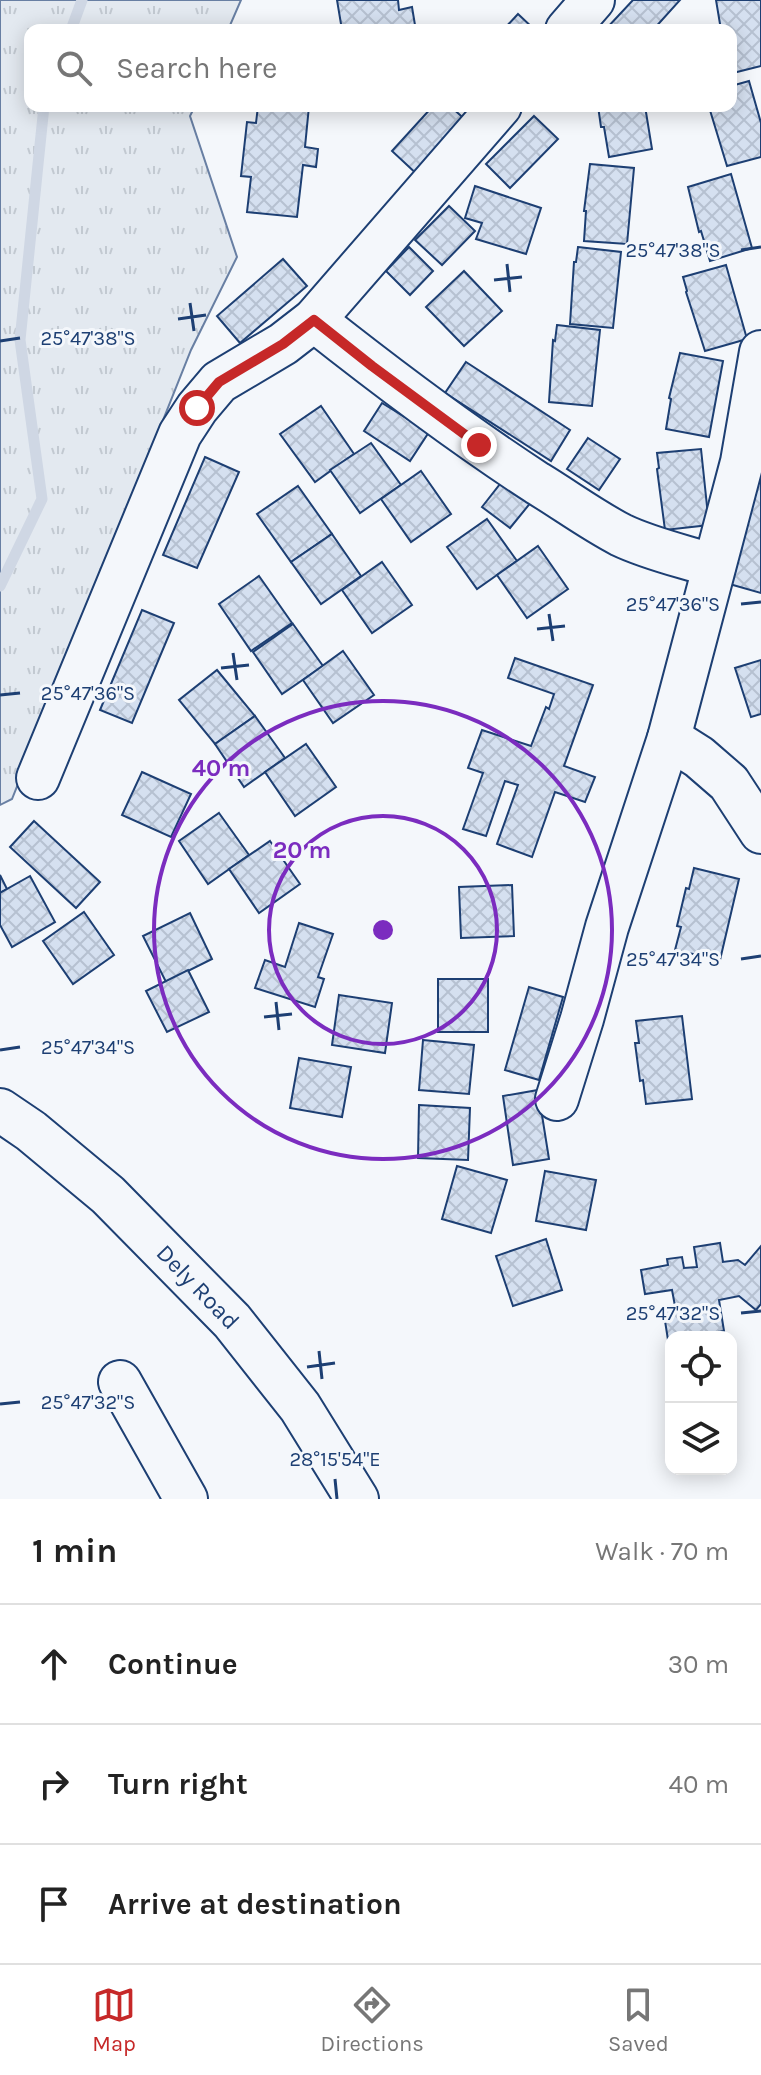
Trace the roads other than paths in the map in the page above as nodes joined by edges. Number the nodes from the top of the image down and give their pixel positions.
1 (593, 0) edge
2 (572, 24) edge
3 (495, 112) edge
4 (314, 320) junction
5 (761, 352) edge
6 (714, 566) junction
7 (669, 738) junction
8 (38, 778) dead end
9 (761, 832) edge
10 (557, 1099) dead end
11 (0, 1110) edge
12 (120, 1382) dead end
13 (186, 1499) edge
14 (357, 1499) edge

1 - 2 street
3 - 4 street
4 - 6 street
4 - 8 street
5 - 6 street
6 - 7 street
7 - 9 street
7 - 10 street
11 - 14 street, Dely Road
12 - 13 street

